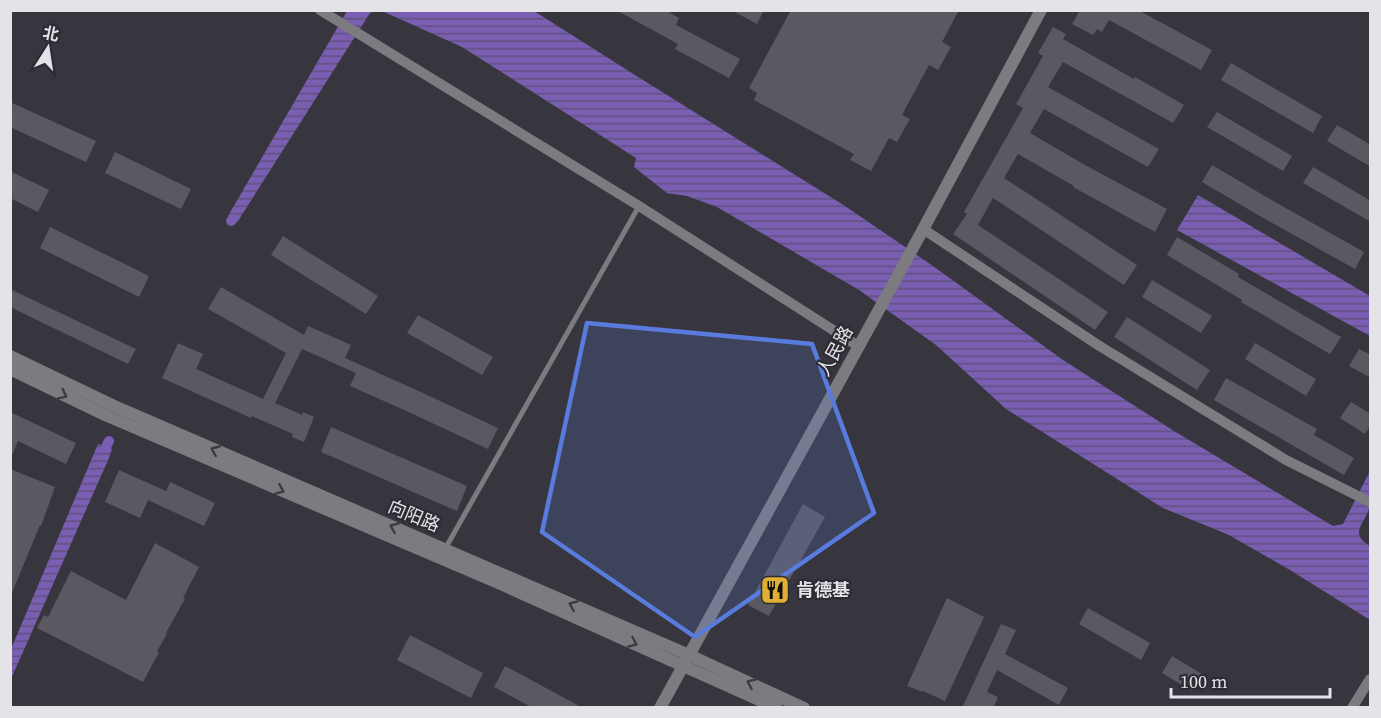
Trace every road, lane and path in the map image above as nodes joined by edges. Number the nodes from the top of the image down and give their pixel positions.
1 (320, 10) edge
2 (1041, 10) edge
3 (639, 206) junction
4 (923, 229) junction
5 (858, 346) junction
6 (10, 357) edge
7 (10, 369) edge
8 (1371, 502) edge
9 (445, 549) junction
10 (686, 660) junction
11 (1371, 679) edge
12 (660, 708) edge
13 (777, 708) edge
14 (804, 708) edge
15 (1352, 708) edge

1 - 3 street
2 - 4 street, 人民路
3 - 5 street
3 - 9 lane
4 - 5 street, 人民路
4 - 8 street
5 - 10 street, 人民路
9 -> 6 street, 向阳路
7 -> 10 street, 向阳路
10 -> 9 street, 向阳路
10 - 12 street, 人民路
10 - 13 street, 向阳路
14 -> 10 street, 向阳路
11 - 15 street

